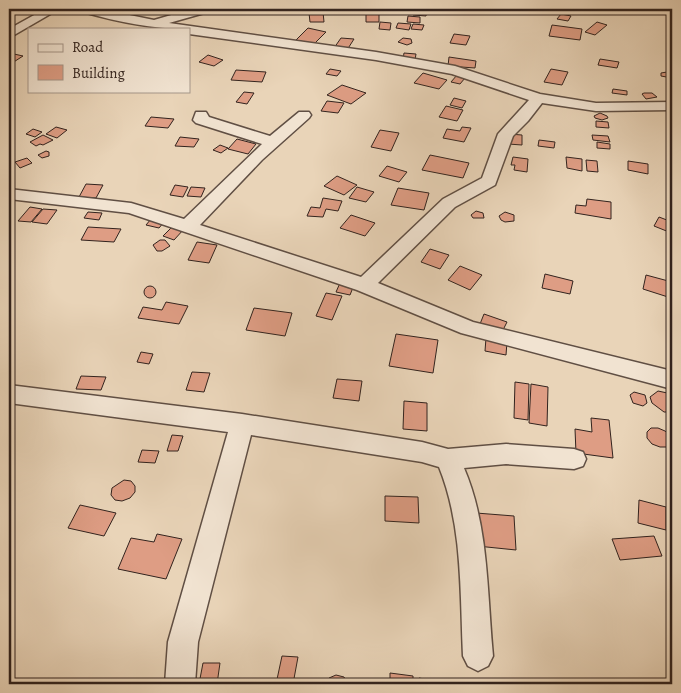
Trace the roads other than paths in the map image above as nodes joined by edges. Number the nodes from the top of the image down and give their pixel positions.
1 (53, 9) edge
2 (93, 9) edge
3 (204, 9) edge
4 (151, 24) junction
5 (175, 28) edge
6 (190, 30) edge
7 (9, 34) edge
8 (538, 98) junction
9 (665, 107) edge
10 (202, 115) dead end
11 (304, 115) dead end
12 (672, 124) edge
13 (273, 142) junction
14 (9, 194) edge
15 (187, 227) junction
16 (364, 285) junction
17 (672, 380) edge
18 (9, 394) edge
19 (242, 424) junction
20 (448, 459) junction
21 (574, 459) dead end
22 (478, 656) dead end
23 (180, 684) edge

1 - 7 street
2 - 4 street
3 - 4 street
4 - 5 street
6 - 8 street
8 - 9 street
8 - 16 street
9 - 12 street
10 - 13 street
11 - 13 street
13 - 15 street
14 - 15 street
15 - 16 street
16 - 17 street
18 - 19 street
19 - 20 street
19 - 23 street
20 - 21 street
20 - 22 street

